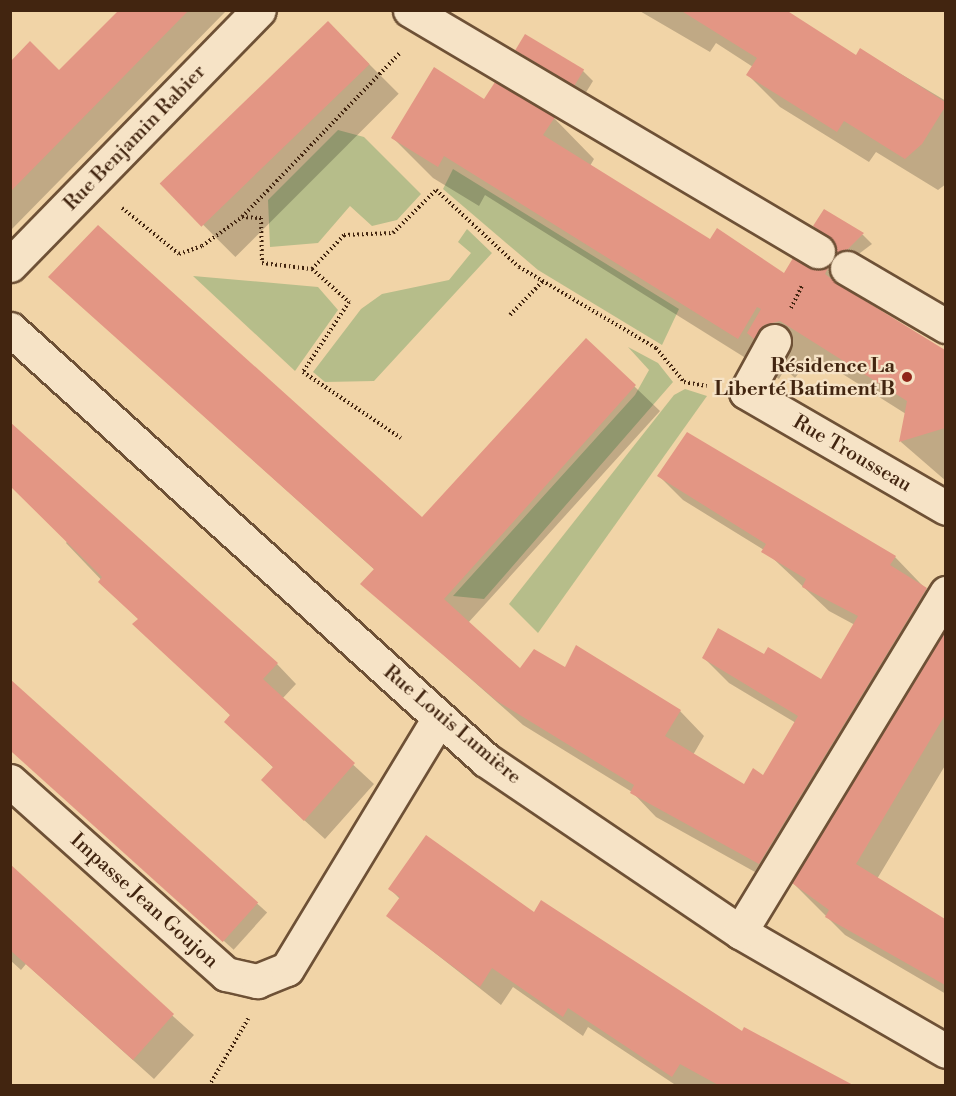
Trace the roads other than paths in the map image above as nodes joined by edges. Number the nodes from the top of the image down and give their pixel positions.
1 (259, 10) edge
2 (416, 14) edge
3 (818, 251) road end
4 (10, 265) edge
5 (847, 268) dead end
6 (945, 326) edge
7 (10, 329) edge
8 (774, 341) road end
9 (945, 508) edge
10 (945, 593) edge
11 (440, 718) junction
12 (10, 781) edge
13 (740, 932) junction
14 (945, 1051) edge

1 - 4 street, Rue Benjamin Rabier
2 - 3 street
5 - 6 street
7 - 11 street, Rue Louis Lumière
8 - 9 street, Rue Trousseau
10 - 13 street
11 - 12 street, Impasse Jean Goujon
11 - 13 street, Rue Louis Lumière
13 - 14 street, Rue Louis Lumière

